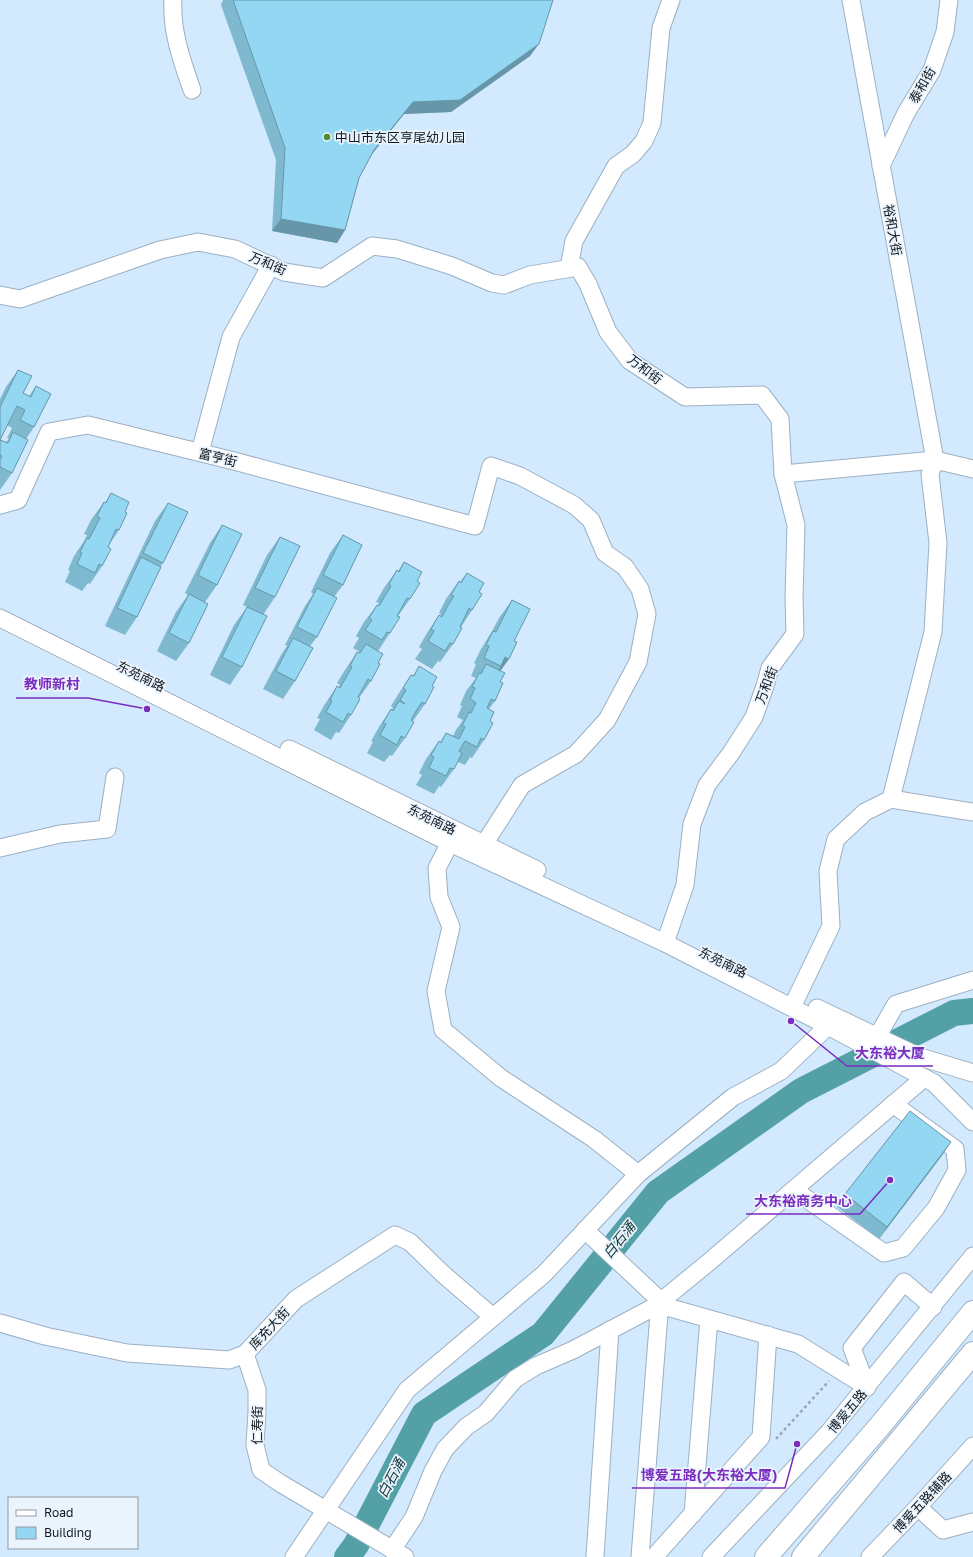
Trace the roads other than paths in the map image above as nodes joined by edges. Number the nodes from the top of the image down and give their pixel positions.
1 (173, 0) edge
2 (671, 0) edge
3 (851, 0) edge
4 (949, 0) edge
5 (192, 90) dead end
6 (881, 166) junction
7 (270, 265) junction
8 (569, 268) junction
9 (0, 295) edge
10 (200, 452) junction
11 (935, 460) junction
12 (973, 469) edge
13 (783, 474) junction
14 (0, 504) edge
15 (0, 607) edge
16 (0, 618) edge
17 (115, 777) dead end
18 (891, 799) junction
19 (973, 812) edge
20 (450, 842) junction
21 (0, 848) edge
22 (480, 849) junction
23 (666, 938) junction
24 (973, 980) edge
25 (794, 1003) junction
26 (828, 1026) junction
27 (864, 1035) junction
28 (973, 1073) edge
29 (918, 1074) junction
30 (893, 1104) junction
31 (973, 1122) edge
32 (638, 1174) junction
33 (794, 1190) junction
34 (585, 1230) junction
35 (973, 1256) edge
36 (660, 1301) junction
37 (933, 1307) junction
38 (970, 1313) edge
39 (493, 1317) junction
40 (709, 1319) junction
41 (0, 1323) edge
42 (610, 1330) junction
43 (768, 1336) junction
44 (973, 1353) edge
45 (245, 1354) junction
46 (867, 1387) junction
47 (973, 1446) edge
48 (918, 1507) junction
49 (326, 1510) junction
50 (693, 1514) junction
51 (973, 1522) edge
52 (394, 1551) edge
53 (294, 1557) edge
54 (594, 1557) edge
55 (640, 1557) edge
56 (654, 1557) edge
57 (711, 1557) edge
58 (766, 1557) edge
59 (803, 1557) edge
60 (870, 1557) edge

1 - 5 street
2 - 8 street
3 - 6 street, 裕和大街
4 - 6 street, 泰和街
6 - 11 street, 裕和大街
7 - 8 street, 万和街
7 - 9 street, 万和街
7 - 10 street
8 - 13 street, 万和街
10 - 14 street, 富亨街
10 - 22 street, 富亨街
11 - 12 street
11 - 13 street
11 - 18 street
13 - 23 street, 万和街
15 - 22 street, 东苑南路
16 - 20 street, 东苑南路
17 - 21 street
18 - 19 street
18 - 25 street
20 - 22 street, 东苑南路
20 - 32 street
22 - 23 street, 东苑南路
23 - 25 street, 东苑南路
24 - 27 street
25 - 26 street, 东苑南路
25 - 27 street, 东苑南路
26 - 27 street, 东苑南路
26 - 32 street
27 - 28 street
27 - 29 street
29 - 30 street
29 - 31 street
30 - 33 street
30 - 33 street
32 - 34 street
33 - 36 street
34 - 36 street
34 - 39 street
35 - 37 street, 博爱五路
36 - 40 street
36 - 42 street
36 - 55 street
37 - 46 street, 博爱五路
37 - 46 street
38 - 58 highway
39 - 45 street, 库充大街
39 - 49 street
40 - 43 street
40 - 50 street
41 - 45 street, 库充大街
42 - 52 street
42 - 54 street
43 - 46 street
43 - 50 street
44 - 59 highway
45 - 49 street, 仁寿街
46 - 57 street, 博爱五路
47 - 48 street, 博爱五路辅路
48 - 51 street
48 - 60 street, 博爱五路辅路
49 - 52 street, 仁寿街
49 - 53 street
50 - 56 street

